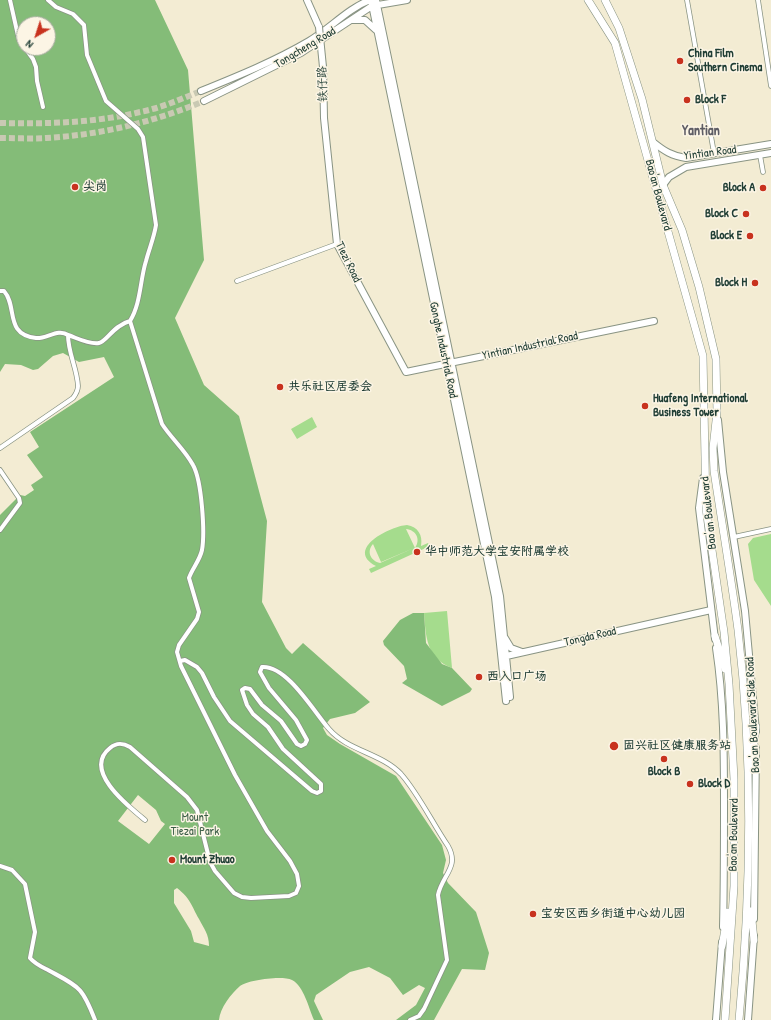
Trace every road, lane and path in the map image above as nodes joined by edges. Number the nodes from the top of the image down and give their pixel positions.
1 (10, 0) edge
2 (48, 0) edge
3 (307, 0) edge
4 (407, 0) edge
5 (588, 0) edge
6 (605, 0) edge
7 (687, 0) edge
8 (758, 0) edge
9 (373, 2) edge
10 (349, 21) junction
11 (16, 27) edge
12 (378, 32) junction
13 (31, 56) edge
14 (771, 86) edge
15 (201, 91) tunnel mouth
16 (204, 101) tunnel mouth
17 (43, 107) dead end
18 (324, 118) joint
19 (653, 142) junction
20 (771, 144) edge
21 (714, 153) junction
22 (771, 153) edge
23 (760, 155) junction
24 (686, 158) junction
25 (686, 167) junction
26 (764, 172) dead end
27 (663, 185) junction
28 (337, 244) junction
29 (237, 281) dead end
30 (0, 291) edge
31 (130, 321) junction
32 (654, 321) dead end
33 (68, 335) junction
34 (449, 363) junction
35 (406, 372) joint
36 (717, 412) junction
37 (0, 448) edge
38 (0, 470) edge
39 (704, 470) junction
40 (771, 529) edge
41 (0, 530) edge
42 (734, 537) junction
43 (712, 610) junction
44 (503, 631) junction
45 (715, 636) junction
46 (529, 651) junction
47 (503, 657) junction
48 (182, 660) junction
49 (730, 684) junction
50 (508, 699) dead end
51 (756, 727) junction
52 (748, 787) junction
53 (145, 820) dead end
54 (0, 866) edge
55 (734, 886) junction
56 (748, 888) junction
57 (754, 940) junction
58 (722, 946) junction
59 (95, 1020) edge
60 (410, 1020) edge
61 (716, 1020) edge
62 (725, 1020) edge
63 (739, 1020) edge
64 (748, 1020) edge

1 - 11 street
2 - 31 street
3 - 18 street, 铁仔路, bridge
4 - 9 street, Tongcheng Road
5 - 39 main road, Bao'an Boulevard
6 - 19 main road, Bao'an Boulevard
7 - 21 street
8 - 14 street
9 - 10 street, Tongcheng Road
9 - 12 street, Gonghe Industrial Road
9 - 15 street, Tongcheng Road
9 - 34 street, Gonghe Industrial Road
10 - 12 street
10 - 16 street, Tongcheng Road
12 - 34 street, Gonghe Industrial Road
13 - 17 street
18 - 28 street, Tiezi Road
19 - 24 street, Yintian Road
19 - 27 main road, Bao'an Boulevard
20 - 21 street, Yintian Road
21 - 24 street, Yintian Road
22 - 23 street, Yintian Road
23 - 25 street, Yintian Road
23 - 26 street
24 - 25 street
25 - 27 street, Yintian Road
27 - 36 main road, Bao'an Boulevard
28 - 29 street
28 - 35 street, Tiezi Road
30 - 33 street
31 - 33 street
31 - 48 street
32 - 34 street, Yintian Industrial Road
33 - 37 street
34 - 35 street, Yintian Industrial Road
34 - 44 street, Gonghe Industrial Road
34 - 47 street, Gonghe Industrial Road
36 - 42 street, Bao'an Boulevard Side Road
36 - 52 main road, Bao'an Boulevard
38 - 41 street
39 - 43 street
39 - 49 main road, Bao'an Boulevard
40 - 42 street
42 - 51 street, Bao'an Boulevard Side Road
43 - 45 street
43 - 46 street, Tongda Road
44 - 46 street
44 - 47 street, Gonghe Industrial Road
45 - 49 main road
45 - 58 street
46 - 47 street, Tongda Road
47 - 50 street, Gonghe Industrial Road
48 - 53 street
48 - 60 street
49 - 55 main road, Bao'an Boulevard
51 - 52 main road
51 - 57 street, Bao'an Boulevard Side Road
52 - 56 main road, Bao'an Boulevard
54 - 59 street
55 - 58 main road
55 - 62 main road, Bao'an Boulevard
56 - 57 main road
56 - 63 main road, Bao'an Boulevard
57 - 64 street, Bao'an Boulevard Side Road
58 - 61 street

